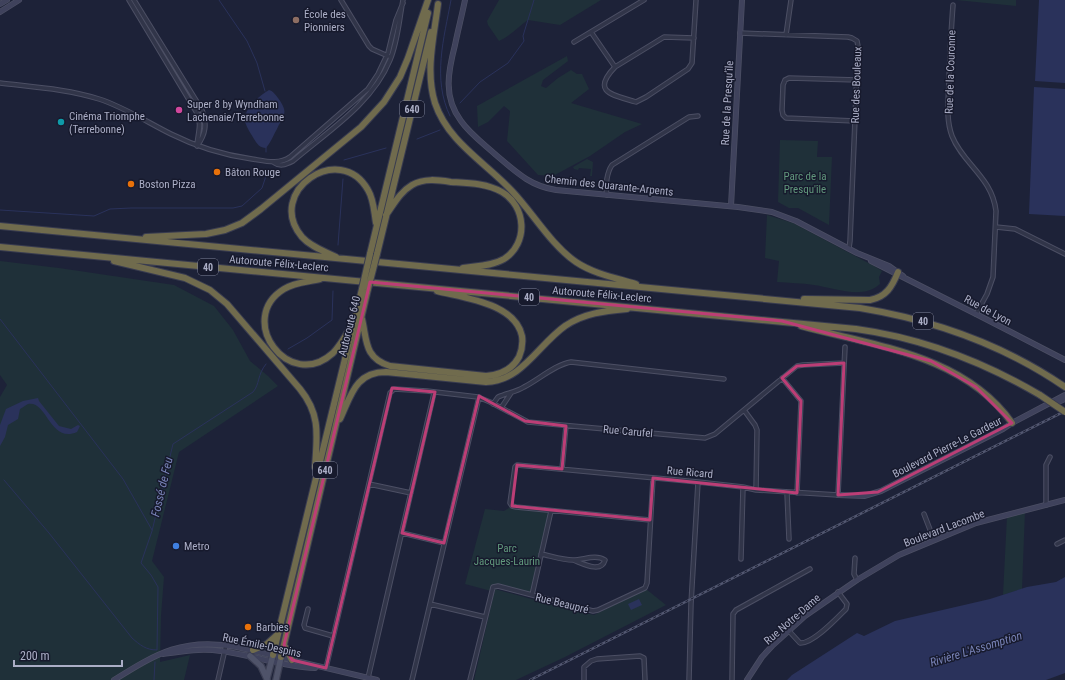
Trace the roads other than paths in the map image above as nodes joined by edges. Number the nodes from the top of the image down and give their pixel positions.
1 (7, 0) edge
2 (20, 0) edge
3 (129, 0) edge
4 (134, 0) edge
5 (341, 0) edge
6 (429, 0) edge
7 (465, 0) edge
8 (644, 0) edge
9 (696, 0) edge
10 (742, 0) edge
11 (791, 0) edge
12 (403, 1) edge
13 (438, 2) edge
14 (0, 4) edge
15 (953, 5) dead end
16 (0, 12) edge
17 (148, 27) junction
18 (591, 32) junction
19 (740, 32) junction
20 (786, 34) junction
21 (694, 38) junction
22 (574, 42) dead end
23 (389, 56) junction
24 (615, 67) junction
25 (181, 76) junction
26 (177, 79) junction
27 (857, 80) junction
28 (0, 83) edge
29 (698, 116) dead end
30 (855, 121) junction
31 (197, 146) junction
32 (607, 195) junction
33 (731, 206) junction
34 (386, 215) junction
35 (0, 226) edge
36 (996, 227) junction
37 (376, 228) junction
38 (120, 238) junction
39 (0, 247) edge
40 (849, 248) junction
41 (373, 254) junction
42 (1065, 254) edge
43 (90, 255) junction
44 (339, 259) junction
45 (452, 269) junction
46 (900, 274) junction
47 (327, 278) junction
48 (418, 286) junction
49 (652, 288) junction
50 (365, 289) junction
51 (773, 300) junction
52 (640, 307) junction
53 (976, 314) junction
54 (362, 316) junction
55 (782, 321) junction
56 (354, 322) junction
57 (845, 347) dead end
58 (1065, 360) edge
59 (844, 363) junction
60 (782, 378) junction
61 (724, 379) dead end
62 (1063, 385) edge
63 (434, 393) junction
64 (511, 393) junction
65 (1065, 395) edge
66 (479, 397) junction
67 (1065, 399) edge
68 (493, 404) junction
69 (501, 408) junction
70 (1039, 409) junction
71 (744, 410) junction
72 (1065, 412) edge
73 (1012, 423) junction
74 (566, 426) junction
75 (334, 430) junction
76 (1050, 457) dead end
77 (562, 469) junction
78 (653, 478) junction
79 (698, 482) junction
80 (314, 483) junction
81 (369, 484) junction
82 (743, 487) junction
83 (756, 490) junction
84 (411, 493) junction
85 (787, 493) junction
86 (797, 493) junction
87 (838, 495) junction
88 (861, 496) joint
89 (1065, 500) edge
90 (1046, 505) junction
91 (551, 511) junction
92 (924, 514) dead end
93 (650, 520) junction
94 (402, 533) junction
95 (789, 538) dead end
96 (934, 540) junction
97 (1065, 540) edge
98 (444, 543) junction
99 (1057, 544) dead end
100 (541, 554) junction
101 (855, 558) dead end
102 (741, 559) dead end
103 (573, 560) junction
104 (810, 569) dead end
105 (857, 580) junction
106 (838, 592) junction
107 (532, 595) junction
108 (430, 604) junction
109 (308, 609) dead end
110 (485, 617) junction
111 (789, 631) junction
112 (278, 635) junction
113 (333, 636) junction
114 (226, 645) junction
115 (284, 645) junction
116 (198, 647) junction
117 (224, 651) junction
118 (252, 653) junction
119 (272, 658) junction
120 (280, 660) junction
121 (292, 660) junction
122 (324, 668) junction
123 (368, 678) junction
124 (266, 679) edge
125 (114, 680) edge
126 (218, 680) edge
127 (276, 680) edge
128 (377, 680) edge
129 (412, 680) edge
130 (470, 680) edge
131 (584, 680) edge
132 (645, 680) edge
133 (689, 680) edge
134 (732, 680) edge
135 (747, 680) edge

1 - 14 street
2 - 16 street
3 - 17 street
4 - 17 street
5 - 23 street
6 - 37 highway, Autoroute 640 / 640
6 - 38 highway
7 - 32 street, Chemin des Quarante-Arpents
8 - 18 street
9 - 21 street
10 - 19 street, Rue de la Presqu'île
11 - 20 street
12 - 23 street
13 - 34 highway, Autoroute 640 / 640
13 - 49 highway
15 - 36 street, Rue de la Couronne
17 - 25 street
17 - 26 street
18 - 22 street
18 - 24 street
19 - 20 street, Rue des Bouleaux
19 - 33 street, Rue de la Presqu'île
20 - 27 street, Rue des Bouleaux
21 - 24 street
21 - 24 street
23 - 31 street
25 - 26 street
25 - 31 street
26 - 31 street
27 - 30 street, Rue des Bouleaux
27 - 30 street
28 - 31 street
29 - 32 street
30 - 40 street, Rue des Bouleaux
32 - 33 street, Chemin des Quarante-Arpents
33 - 40 street, Chemin des Quarante-Arpents
34 - 41 highway, Autoroute 640 / 640
34 - 45 highway
35 - 38 highway, Autoroute Félix-Leclerc / 40
36 - 42 street
36 - 53 street, Rue de la Couronne
37 - 41 highway, Autoroute 640 / 640
37 - 44 highway
38 - 44 highway, Autoroute Félix-Leclerc / 40
39 - 43 highway, Autoroute Félix-Leclerc / 40
40 - 46 street, Rue de Lyon
41 - 50 highway, Autoroute 640 / 640, bridge
43 - 47 highway, Autoroute Félix-Leclerc / 40
43 - 80 highway
44 - 45 highway, Autoroute Félix-Leclerc / 40
45 - 49 highway, Autoroute Félix-Leclerc / 40
46 - 51 highway
46 - 53 street, Rue de Lyon
47 - 48 highway, Autoroute Félix-Leclerc / 40
47 - 56 highway
48 - 52 highway, Autoroute Félix-Leclerc / 40
48 - 54 highway
49 - 51 highway, Autoroute Félix-Leclerc / 40
50 - 54 highway, Autoroute 640 / 640
50 - 56 highway, Autoroute 640 / 640
51 - 62 highway, Autoroute Félix-Leclerc / 40
52 - 55 highway, Autoroute Félix-Leclerc / 40
52 - 75 highway
53 - 58 street, Rue de Lyon
54 - 75 highway, Autoroute 640 / 640
55 - 72 highway, Autoroute Félix-Leclerc / 40, bridge
55 - 73 highway
56 - 80 highway, Autoroute 640 / 640
57 - 59 street
59 - 60 street, Rue Carufel
59 - 87 street
60 - 71 street, Rue Carufel
60 - 86 street
61 - 64 street
63 - 66 street, Rue Carufel
63 - 81 street, Rue Carufel
63 - 84 street
64 - 68 street
64 - 69 street
65 - 70 street, Boulevard Pierre-Le Gardeur
66 - 68 street, Rue Carufel
66 - 98 street
67 - 70 street, Boulevard Pierre-Le Gardeur
68 - 69 street, Rue Carufel
69 - 74 street, Rue Carufel
70 - 73 street, Boulevard Pierre-Le Gardeur
71 - 74 street, Rue Carufel
71 - 83 street
73 - 88 street, Boulevard Pierre-Le Gardeur
74 - 77 street
75 - 115 highway, Autoroute 640 / 640
76 - 90 street
77 - 78 street, Rue Ricard
77 - 91 street, Rue Ricard
78 - 79 street, Rue Ricard
78 - 93 street, Rue Beaupré
79 - 82 street, Rue Ricard
79 - 133 street
80 - 112 highway, Autoroute 640 / 640
81 - 84 street
81 - 113 street
82 - 83 street, Rue Ricard
82 - 102 street
83 - 85 street, Rue Ricard
84 - 94 street
85 - 86 street, Rue Ricard
85 - 95 street
86 - 87 street, Rue Ricard
87 - 88 street, Rue Ricard
89 - 90 street, Boulevard Lacombe
90 - 96 street, Boulevard Lacombe
91 - 93 street
91 - 100 street
92 - 96 street
93 - 107 street, Rue Beaupré
94 - 98 street
94 - 123 street
96 - 105 street, Boulevard Lacombe
97 - 99 street
98 - 108 street
100 - 103 street
100 - 107 street
101 - 105 street
103 - 103 street
104 - 134 street
105 - 106 street, Rue Notre-Dame
106 - 111 street, Rue Notre-Dame
106 - 111 street
107 - 110 street, Rue Beaupré
108 - 110 street
108 - 129 street
109 - 113 street
110 - 130 street
111 - 135 street, Rue Notre-Dame
112 - 118 highway
112 - 119 highway, Autoroute 640 / 640
113 - 122 street
114 - 116 street, Rue Émile-Despins
114 - 117 street
114 - 118 street, Rue Émile-Despins
115 - 120 highway, Autoroute 640 / 640
115 - 121 highway
116 - 117 street, Rue Émile-Despins
116 - 125 street
117 - 118 street, Rue Émile-Despins
117 - 126 street
118 - 119 street, Rue Émile-Despins
118 - 124 main road
119 - 120 street, Rue Émile-Despins
119 - 124 main road
120 - 121 street, Rue Émile-Despins
120 - 122 street, Rue Émile-Despins
120 - 127 main road
121 - 122 street, Rue Émile-Despins
122 - 123 street, Rue Émile-Despins
123 - 128 street, Rue Émile-Despins
131 - 132 street

